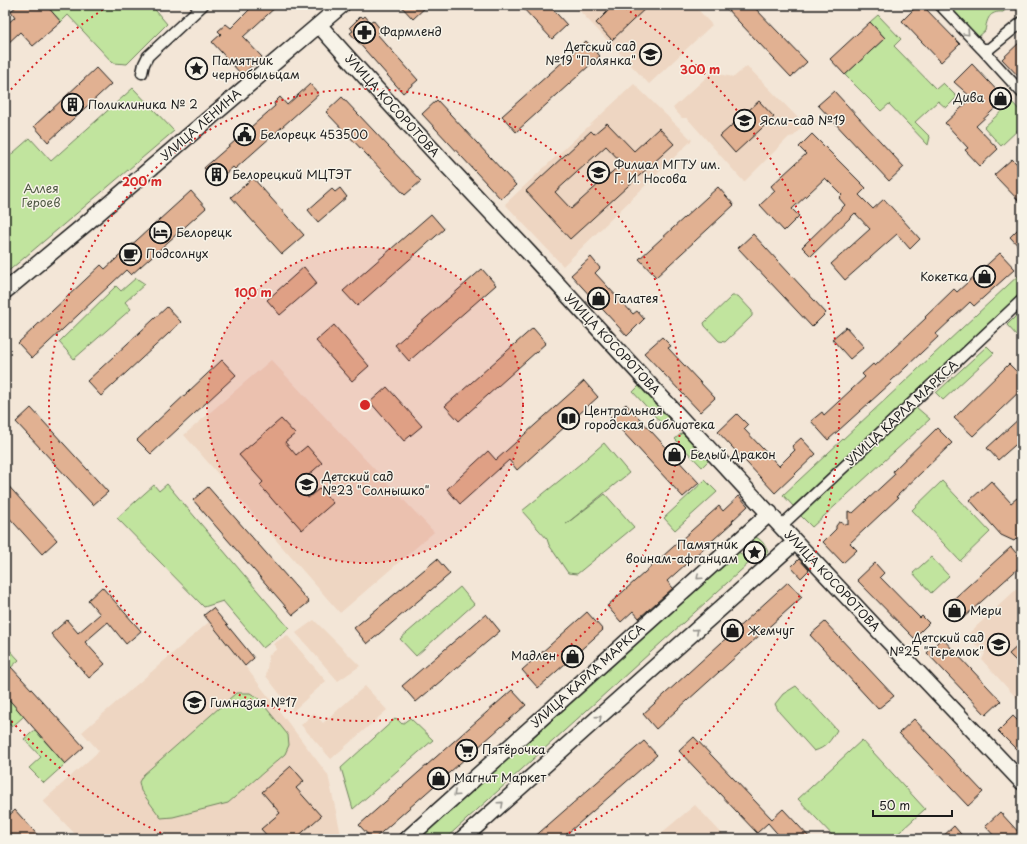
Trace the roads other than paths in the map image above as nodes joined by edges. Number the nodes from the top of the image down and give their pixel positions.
1 (202, 5) edge
2 (342, 5) edge
3 (940, 5) edge
4 (1022, 22) edge
5 (319, 25) junction
6 (982, 49) junction
7 (142, 73) dead end
8 (1022, 93) edge
9 (5, 291) edge
10 (1022, 300) edge
11 (770, 513) junction
12 (781, 526) junction
13 (795, 542) junction
14 (1022, 782) edge
15 (407, 839) edge
16 (462, 839) edge

1 - 7 street
2 - 5 street, УЛИЦА ЛЕНИНА
3 -> 6 street
4 - 6 street
5 - 9 street, УЛИЦА ЛЕНИНА
5 - 11 street, УЛИЦА КОСОРОТОВА
6 - 8 street
10 - 12 street, УЛИЦА КАРЛА МАРКСА
11 - 12 street, УЛИЦА КОСОРОТОВА
11 -> 15 street, УЛИЦА КАРЛА МАРКСА
12 - 13 street, УЛИЦА КОСОРОТОВА
13 - 14 street, УЛИЦА КОСОРОТОВА
16 -> 13 street

